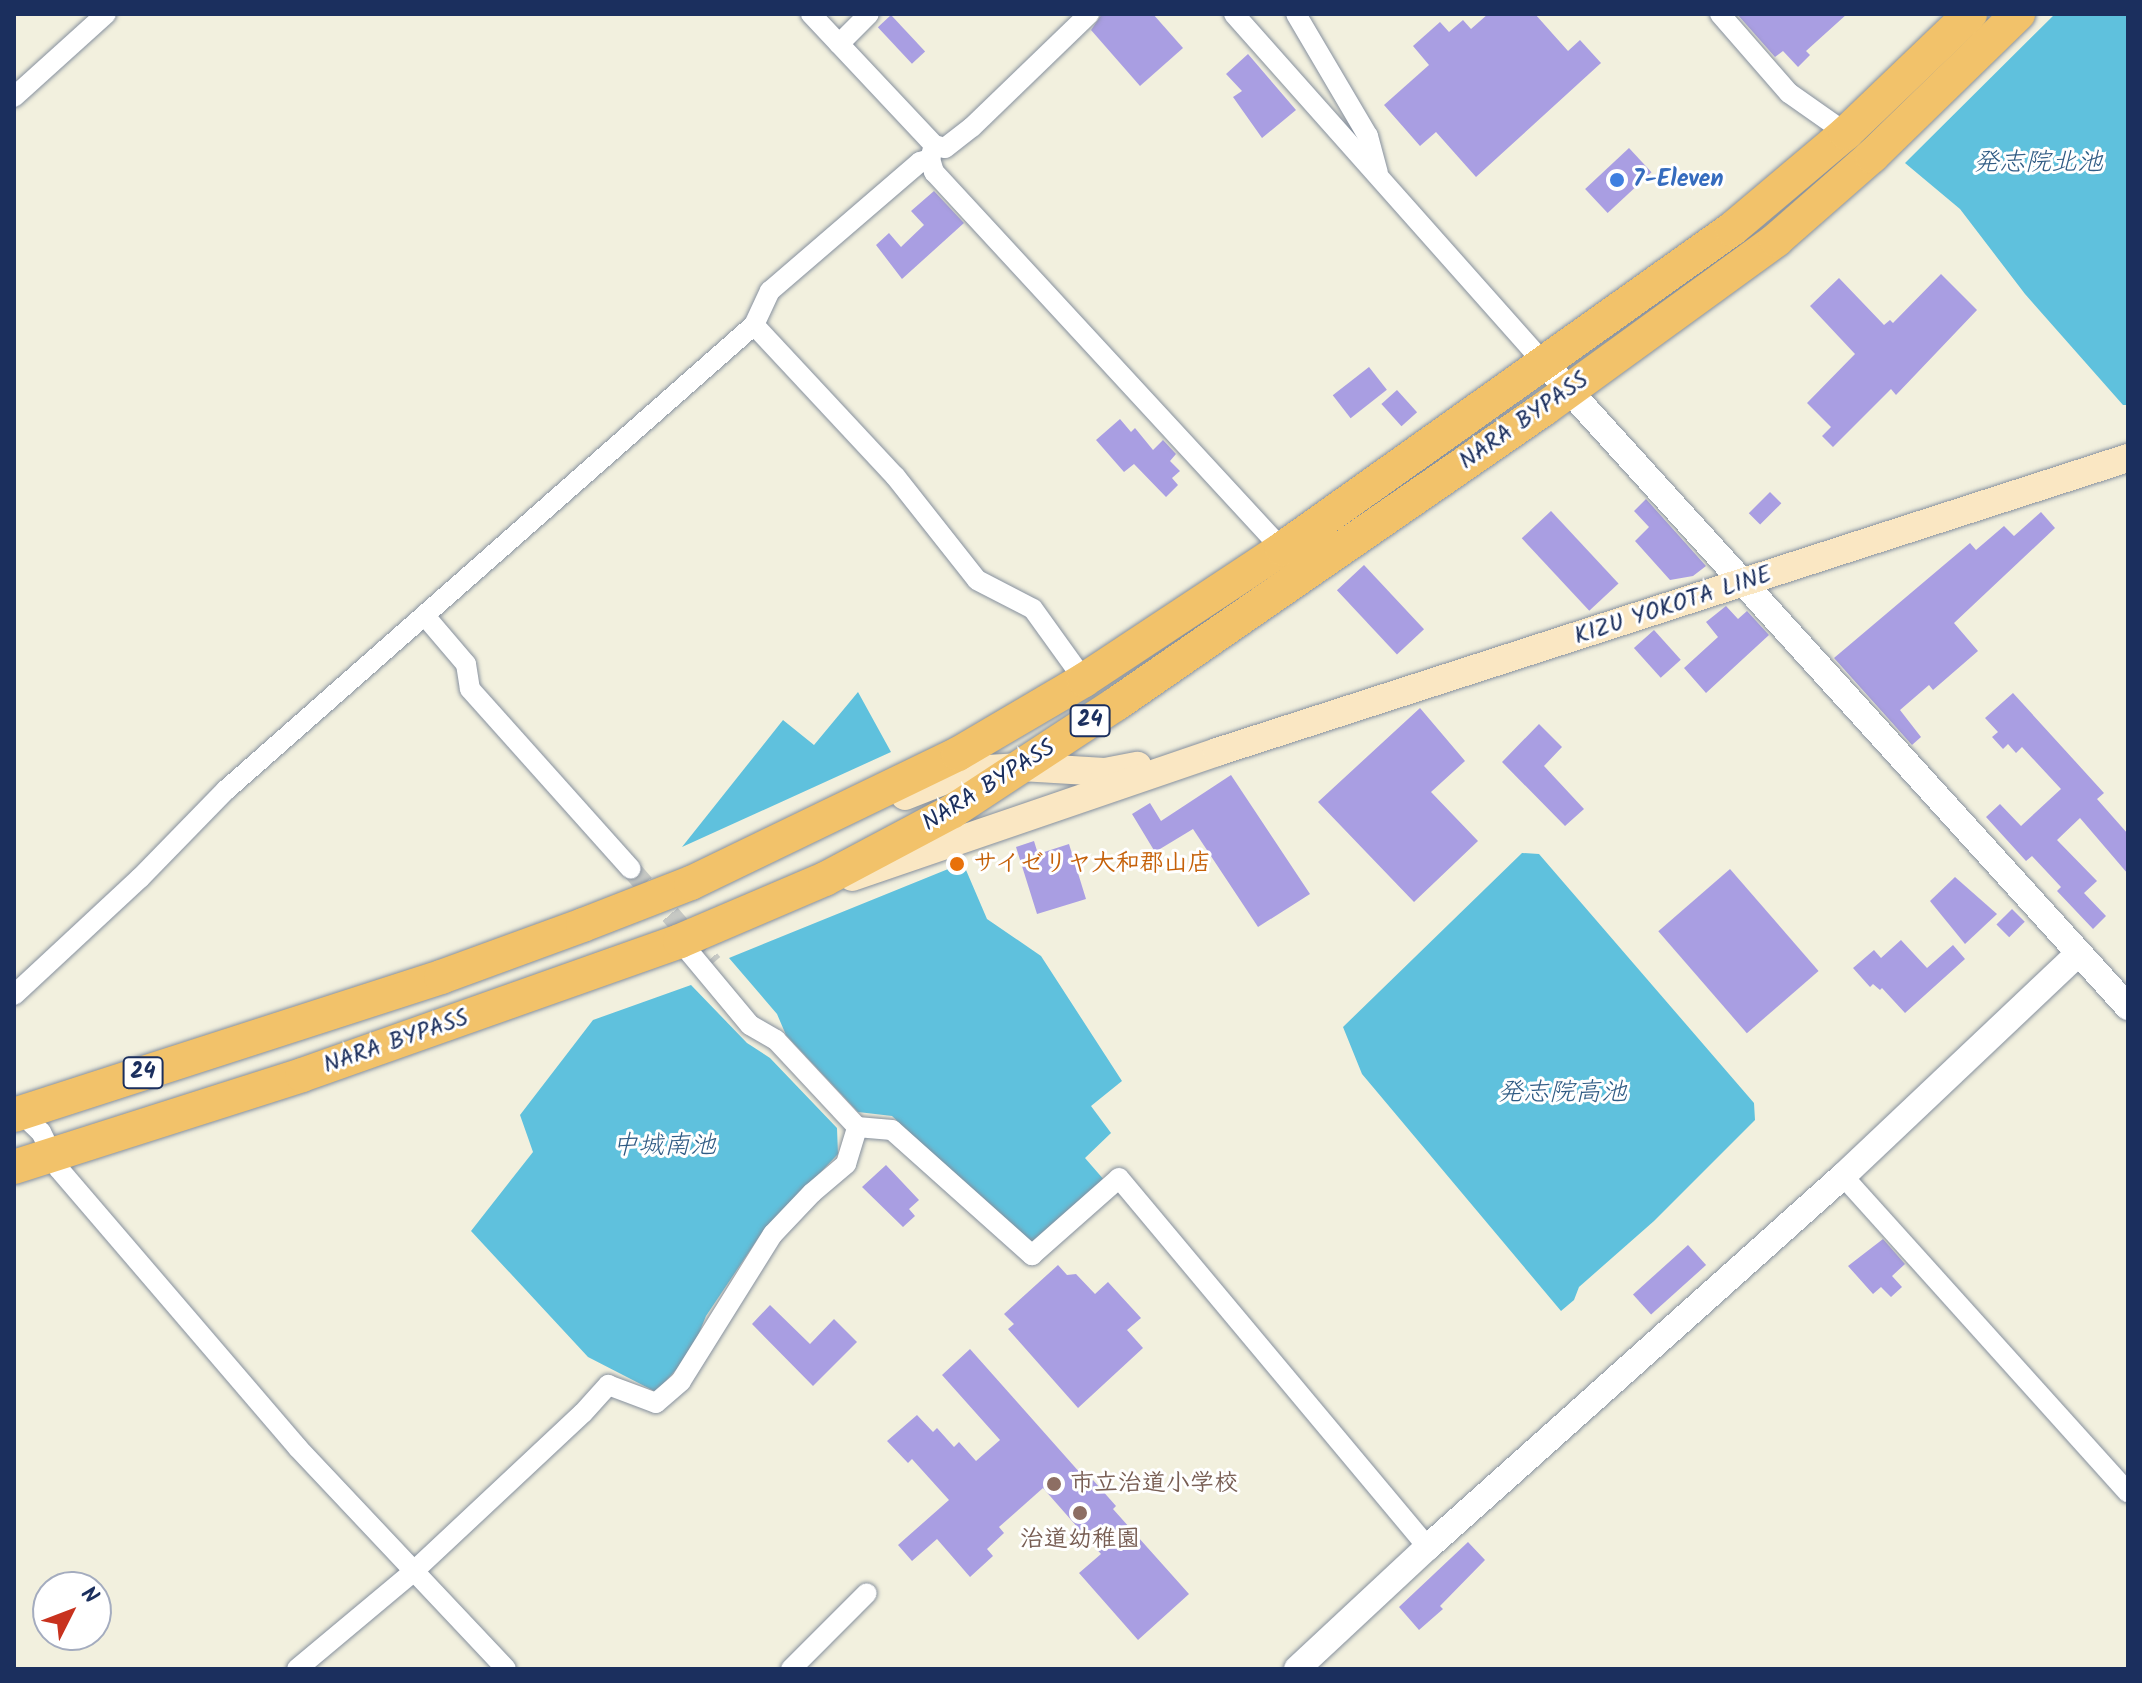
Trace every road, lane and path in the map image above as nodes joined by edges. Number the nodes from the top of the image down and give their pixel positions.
1 (106, 14) edge
2 (811, 14) edge
3 (869, 14) edge
4 (1089, 14) edge
5 (1234, 14) edge
6 (1296, 14) edge
7 (1720, 14) edge
8 (1970, 14) edge
9 (2018, 14) edge
10 (839, 44) junction
11 (14, 97) edge
12 (1846, 133) junction
13 (932, 152) junction
14 (1378, 177) junction
15 (754, 325) junction
16 (1545, 364) junction
17 (1569, 391) junction
18 (2128, 458) edge
19 (1282, 549) junction
20 (1743, 582) junction
21 (425, 616) junction
22 (1084, 680) junction
23 (1217, 752) junction
24 (1021, 767) junction
25 (802, 831) junction
26 (631, 869) tunnel mouth
27 (825, 879) junction
28 (680, 941) junction
29 (2078, 954) junction
30 (713, 964) tunnel mouth
31 (14, 995) edge
32 (2128, 1007) edge
33 (776, 1040) junction
34 (16, 1113) edge
35 (857, 1127) junction
36 (51, 1155) junction
37 (14, 1167) edge
38 (1843, 1176) junction
39 (2128, 1493) edge
40 (1428, 1547) junction
41 (414, 1571) junction
42 (867, 1593) dead end
43 (297, 1669) edge
44 (506, 1669) edge
45 (791, 1669) edge
46 (1297, 1669) edge

1 - 11 street
2 - 10 street
3 - 10 street
4 - 13 street
5 - 14 street
6 - 14 street
7 - 12 street
8 - 12 highway, NARA BYPASS / 24
9 - 17 highway, NARA BYPASS / 24
10 - 13 street
12 - 16 highway, NARA BYPASS / 24
13 - 15 street
13 - 19 street
14 - 16 street
15 - 21 street
15 - 22 street
16 - 17 street
16 - 19 highway, NARA BYPASS / 24
17 - 20 street
17 - 24 highway, NARA BYPASS / 24
18 - 20 main road, KIZU YOKOTA LINE
19 - 22 highway, NARA BYPASS / 24
20 - 23 main road, KIZU YOKOTA LINE
20 - 29 street
21 - 26 street
21 - 31 street
22 - 25 highway, NARA BYPASS / 24
23 - 24 main road, KIZU YOKOTA LINE
23 - 27 main road, KIZU YOKOTA LINE
24 - 25 main road, KIZU YOKOTA LINE
24 - 27 highway, NARA BYPASS / 24
25 - 34 highway, NARA BYPASS / 24
27 - 28 highway, NARA BYPASS / 24
28 - 33 street
28 - 36 highway, NARA BYPASS / 24
29 - 32 street
29 - 38 street
30 - 33 street
33 - 35 street
34 - 36 street
35 - 40 street
35 - 41 street
36 - 37 highway, NARA BYPASS / 24
36 - 41 street
38 - 39 street
38 - 40 street
40 - 46 street
41 - 43 street
41 - 44 street
42 - 45 street

